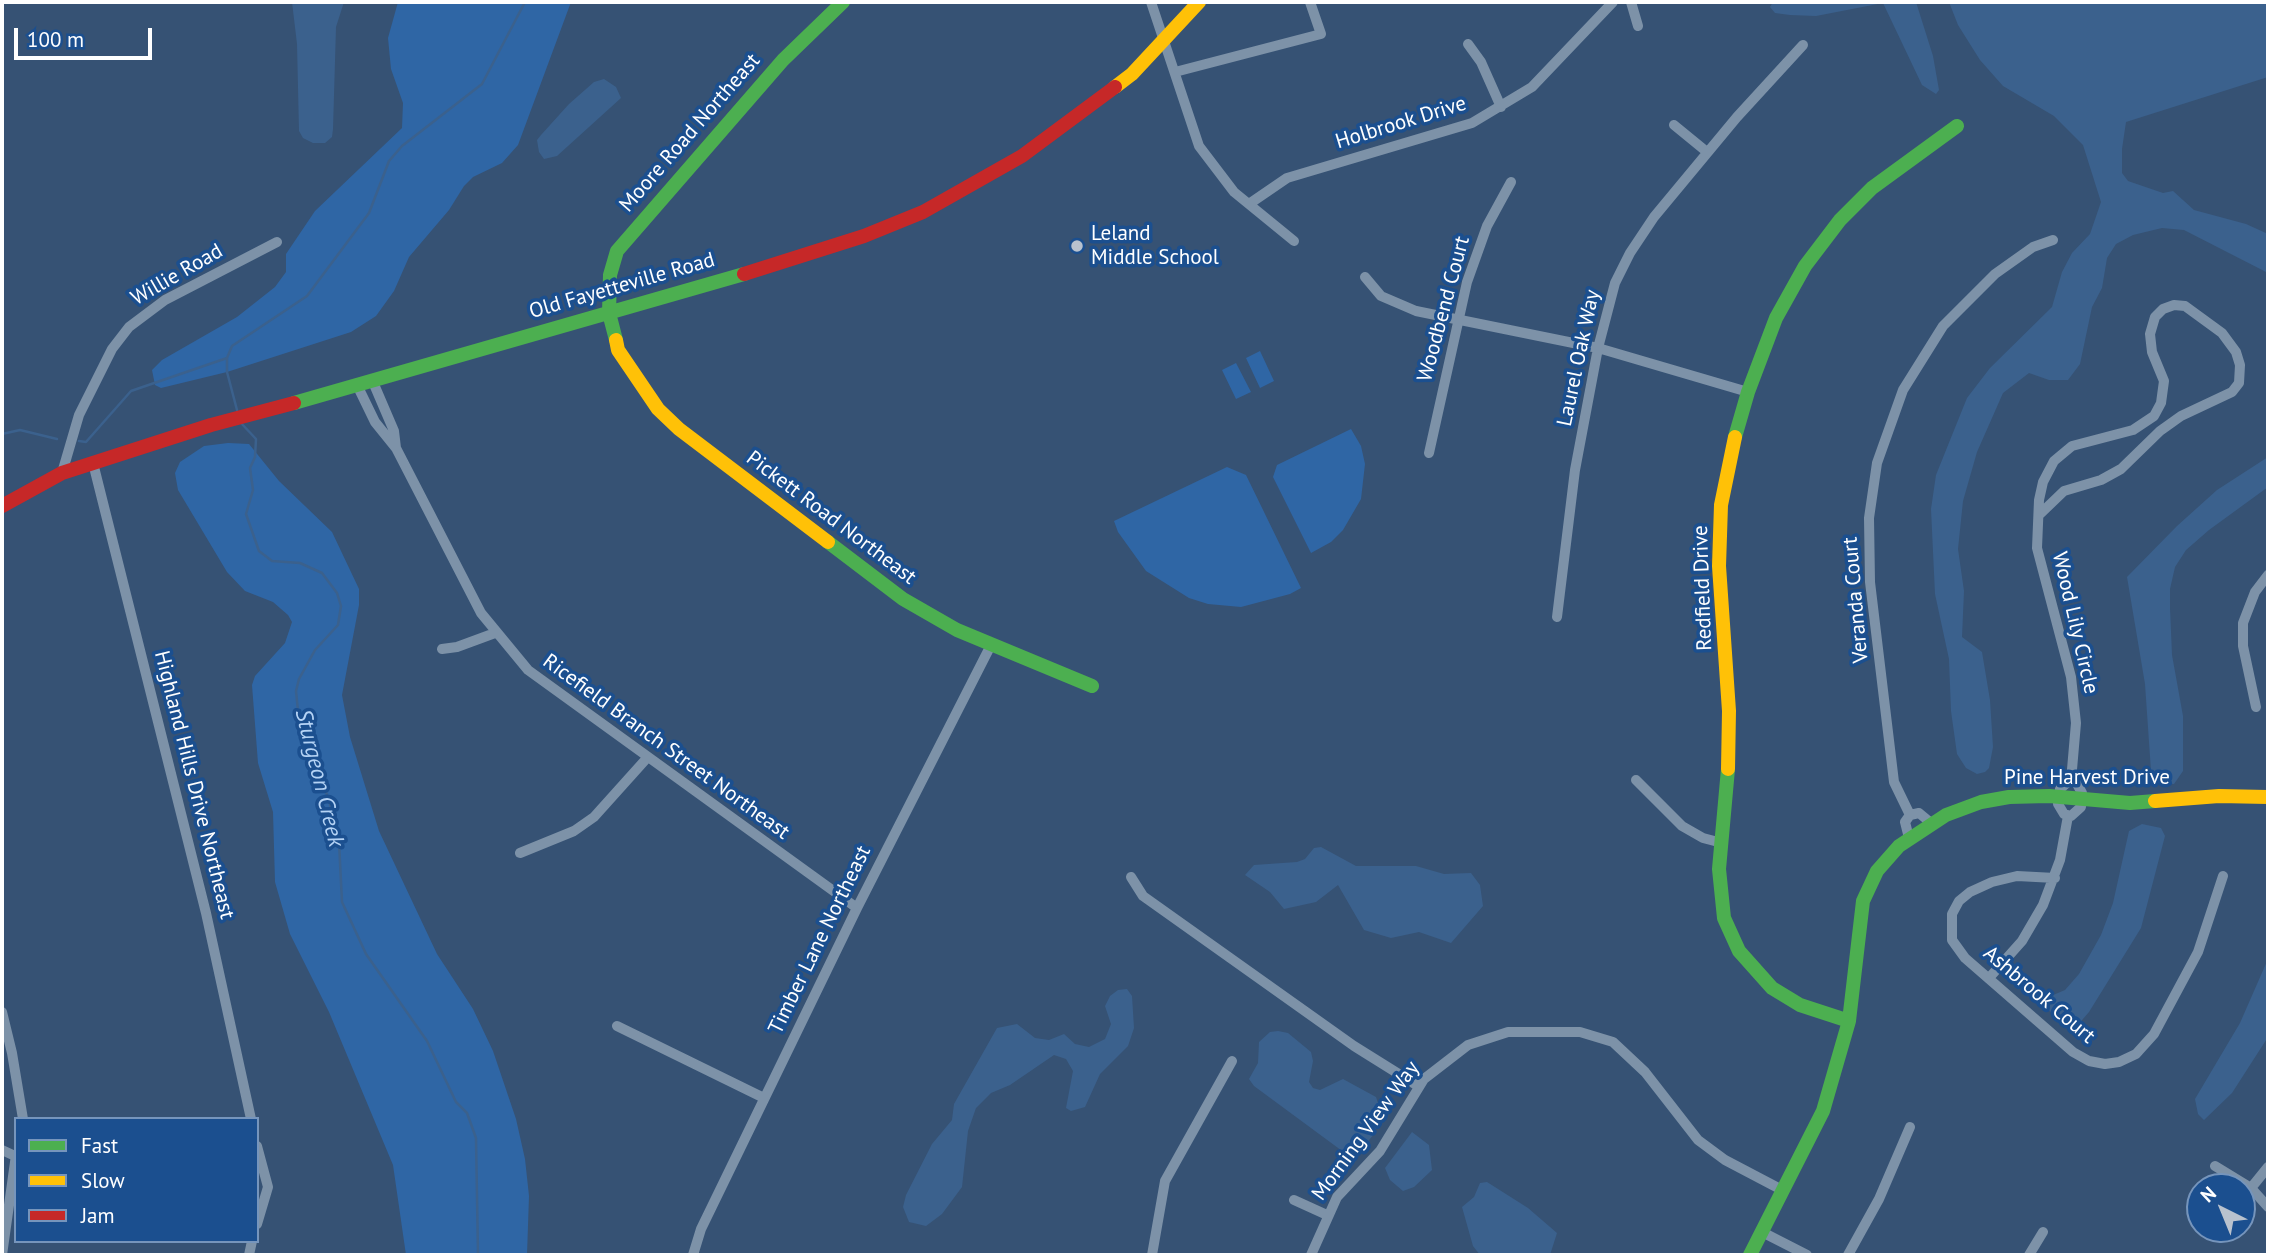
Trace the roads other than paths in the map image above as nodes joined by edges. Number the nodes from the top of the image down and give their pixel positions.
1 (843, 2) edge
2 (1151, 2) edge
3 (1199, 2) edge
4 (1310, 2) edge
5 (1613, 2) edge
6 (1631, 2) edge
7 (1638, 26) dead end
8 (1164, 41) junction
9 (1468, 44) dead end
10 (1803, 45) dead end
11 (1175, 72) junction
12 (1501, 107) junction
13 (1674, 125) dead end
14 (1957, 127) dead end
15 (1707, 152) junction
16 (1511, 182) dead end
17 (1249, 204) junction
18 (2053, 240) dead end
19 (1294, 241) dead end
20 (277, 242) dead end
21 (1364, 277) dead end
22 (609, 313) junction
23 (1457, 320) junction
24 (1598, 348) junction
25 (373, 382) junction
26 (358, 387) junction
27 (1748, 392) junction
28 (396, 448) junction
29 (1429, 453) dead end
30 (93, 463) junction
31 (62, 472) junction
32 (2, 506) edge
33 (2039, 515) junction
34 (2268, 575) edge
35 (1557, 617) dead end
36 (495, 632) junction
37 (991, 645) junction
38 (442, 649) dead end
39 (1092, 685) dead end
40 (2256, 707) dead end
41 (648, 758) junction
42 (1636, 780) dead end
43 (2071, 781) junction
44 (2058, 797) junction
45 (2268, 797) edge
46 (2082, 799) junction
47 (1910, 814) junction
48 (2068, 816) junction
49 (1931, 823) junction
50 (1909, 838) junction
51 (1722, 843) junction
52 (520, 853) dead end
53 (2223, 876) dead end
54 (1130, 877) dead end
55 (2055, 878) junction
56 (857, 908) junction
57 (1989, 978) junction
58 (2, 1012) edge
59 (1849, 1021) junction
60 (617, 1026) dead end
61 (1232, 1061) dead end
62 (1418, 1086) junction
63 (764, 1098) junction
64 (23, 1117) edge
65 (251, 1117) edge
66 (1910, 1126) dead end
67 (259, 1153) edge
68 (2215, 1166) dead end
69 (2268, 1167) edge
70 (14, 1169) edge
71 (2226, 1173) edge
72 (2256, 1182) edge
73 (1784, 1191) junction
74 (2256, 1194) edge
75 (1294, 1200) dead end
76 (2268, 1208) edge
77 (1327, 1215) junction
78 (259, 1217) edge
79 (1762, 1232) junction
80 (2043, 1232) dead end
81 (2, 1255) edge
82 (693, 1255) edge
83 (1152, 1255) edge
84 (1311, 1255) edge
85 (1750, 1255) edge
86 (1807, 1255) edge
87 (1848, 1255) edge
88 (2029, 1255) edge

1 - 22 street, Moore Road Northeast
2 - 8 street
3 - 8 street, Old Fayetteville Road
4 - 11 street
5 - 12 street, Holbrook Drive
6 - 7 street
8 - 11 street
8 - 22 street, Old Fayetteville Road
9 - 12 street
10 - 15 street, Laurel Oak Way
11 - 17 street
12 - 17 street, Holbrook Drive
13 - 15 street
14 - 27 street, Redfield Drive
15 - 24 street, Laurel Oak Way
16 - 23 street, Woodbend Court
17 - 19 street
18 - 47 street, Veranda Court
20 - 31 street, Willie Road
21 - 23 street
22 - 25 street, Old Fayetteville Road
22 - 37 street, Pickett Road Northeast
23 - 24 street
23 - 29 street, Woodbend Court
24 - 27 street
24 - 35 street, Laurel Oak Way
25 - 26 street, Old Fayetteville Road
25 - 28 street, Ricefield Branch Street Northeast
26 - 28 street, Ricefield Branch Street Northeast
26 - 30 street, Old Fayetteville Road
27 - 51 street, Redfield Drive
28 - 36 street, Ricefield Branch Street Northeast
30 - 31 street, Old Fayetteville Road
30 - 65 street, Highland Hills Drive Northeast
31 - 32 street, Old Fayetteville Road
33 - 33 street, Wood Lily Circle
33 - 43 street, Wood Lily Circle
34 - 40 street
36 - 38 street
36 - 41 street, Ricefield Branch Street Northeast
37 - 39 street, Pickett Road Northeast
37 - 56 street, Timber Lane Northeast
41 - 52 street
41 - 56 street, Ricefield Branch Street Northeast
42 - 51 street
43 - 44 street
43 - 46 street
44 - 46 street, Pine Harvest Drive
44 - 48 street
44 - 49 street, Pine Harvest Drive
45 - 46 street, Pine Harvest Drive
46 - 48 street
47 - 49 street
47 - 50 street, Veranda Court
48 - 55 street
49 - 50 street, Pine Harvest Drive
50 - 59 street, Pine Harvest Drive
51 - 59 street, Redfield Drive
53 - 57 street, Ashbrook Court
54 - 62 street
55 - 57 street
55 - 57 street, Ashbrook Court
56 - 63 street, Timber Lane Northeast
58 - 64 street
59 - 73 street, Pine Harvest Drive
60 - 63 street
61 - 83 street
62 - 73 street, Morning View Way
62 - 77 street, Morning View Way
63 - 82 street, Timber Lane Northeast
66 - 87 street
67 - 78 street
68 - 71 street
69 - 72 street
70 - 81 street
73 - 79 street, Pine Harvest Drive
74 - 76 street
75 - 77 street
77 - 84 street, Morning View Way
79 - 85 street, Pine Harvest Drive
79 - 86 street
80 - 88 street

